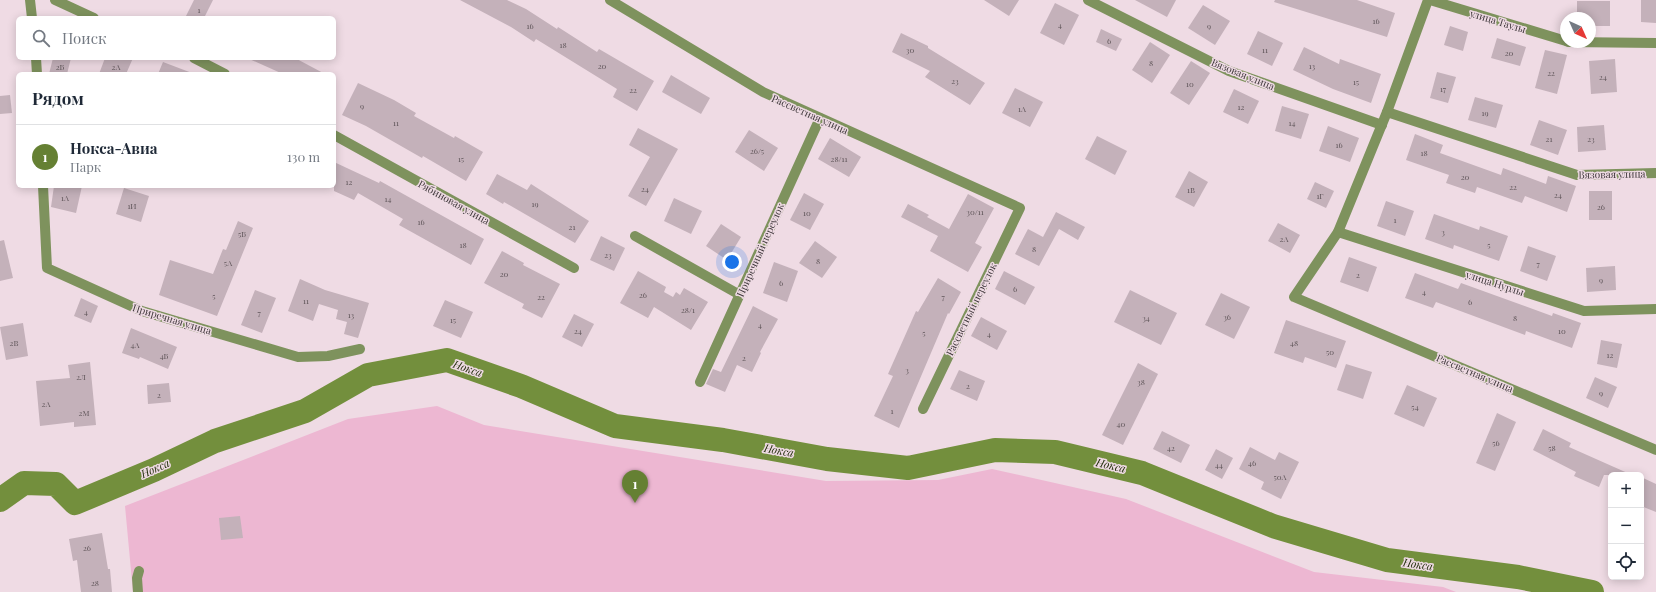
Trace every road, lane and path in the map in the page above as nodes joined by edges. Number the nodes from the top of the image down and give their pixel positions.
1 (30, 0) edge
2 (55, 0) edge
3 (610, 0) edge
4 (1088, 0) edge
5 (1429, 0) edge
6 (32, 16) edge
7 (90, 16) edge
8 (1560, 40) edge
9 (1596, 42) edge
10 (1656, 43) edge
11 (36, 60) edge
12 (198, 60) edge
13 (36, 72) edge
14 (221, 72) edge
15 (1387, 112) junction
16 (820, 118) junction
17 (1382, 125) junction
18 (336, 136) edge
19 (1656, 173) edge
20 (42, 188) edge
21 (1020, 208) joint
22 (1338, 232) junction
23 (635, 236) dead end
24 (574, 268) dead end
25 (740, 295) junction
26 (1656, 309) edge
27 (360, 349) dead end
28 (700, 382) dead end
29 (923, 409) dead end
30 (1656, 450) edge
31 (139, 571) dead end
32 (138, 592) edge

1 - 6 street
2 - 7 street
3 - 16 street, Рассветная улица
4 - 17 street, Вязовая улица
5 - 8 street, улица Таулы
5 - 15 street
9 - 10 street, улица Таулы
11 - 13 street
12 - 14 street
15 - 17 street
15 - 19 street, Вязовая улица
16 - 21 street, Рассветная улица
16 - 25 street, Приречный переулок
17 - 22 street
18 - 24 street, Рябиновая улица
20 - 27 street, Приречная улица
21 - 29 street, Рассветный переулок
22 - 26 street, улица Нурлы
22 - 30 street, Рассветная улица
23 - 25 street
25 - 28 street, Приречный переулок
31 - 32 street

